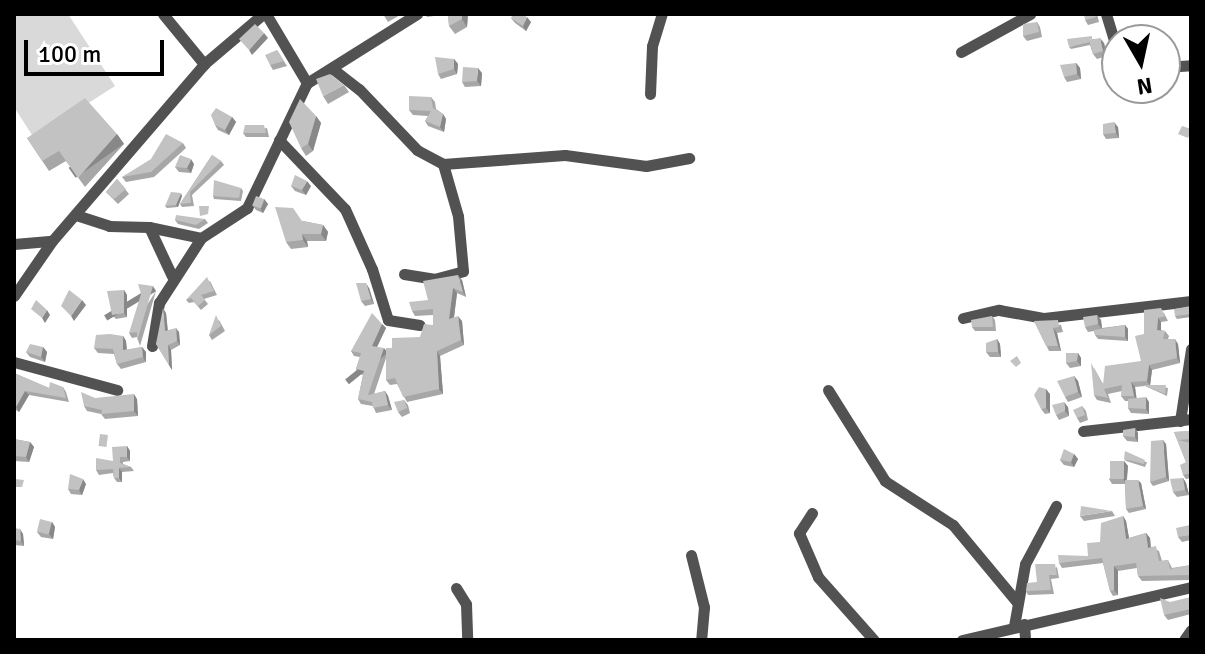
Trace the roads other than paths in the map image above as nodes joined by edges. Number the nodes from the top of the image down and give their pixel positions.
1 (163, 14) edge
2 (265, 14) edge
3 (417, 14) edge
4 (662, 14) edge
5 (1030, 14) edge
6 (961, 52) dead end
7 (204, 64) junction
8 (333, 69) junction
9 (307, 83) junction
10 (650, 94) dead end
11 (279, 140) junction
12 (689, 158) dead end
13 (443, 164) junction
14 (76, 215) junction
15 (149, 227) junction
16 (201, 238) junction
17 (52, 241) junction
18 (14, 244) edge
19 (404, 274) dead end
20 (172, 276) junction
21 (14, 296) edge
22 (1191, 301) edge
23 (963, 318) dead end
24 (420, 325) edge
25 (152, 346) dead end
26 (1191, 349) edge
27 (14, 362) edge
28 (117, 390) dead end
29 (828, 390) dead end
30 (1186, 420) edge
31 (1083, 431) dead end
32 (1056, 506) dead end
33 (812, 513) dead end
34 (691, 555) dead end
35 (1191, 587) edge
36 (456, 588) dead end
37 (1017, 602) junction
38 (1019, 625) junction
39 (1191, 630) edge
40 (988, 632) junction
41 (467, 640) edge
42 (701, 640) edge
43 (874, 640) edge
44 (962, 640) edge
45 (976, 640) edge
46 (1025, 640) edge
47 (1184, 640) edge

1 - 7 street
2 - 7 street
2 - 9 street
3 - 8 street
4 - 10 street
5 - 6 street
7 - 14 street
8 - 9 street
8 - 13 street
9 - 11 street
11 - 16 street
11 - 24 street
12 - 13 street
13 - 19 street
14 - 15 street
14 - 17 street
15 - 16 street
15 - 20 street
16 - 20 street
17 - 18 street
17 - 21 street
20 - 25 street
22 - 23 street
26 - 30 street
27 - 28 street
29 - 37 street
30 - 31 street
32 - 37 street
33 - 43 street
34 - 42 street
35 - 38 street
36 - 41 street
37 - 38 street
38 - 40 street
38 - 46 street
39 - 47 street
40 - 44 street
40 - 45 street

